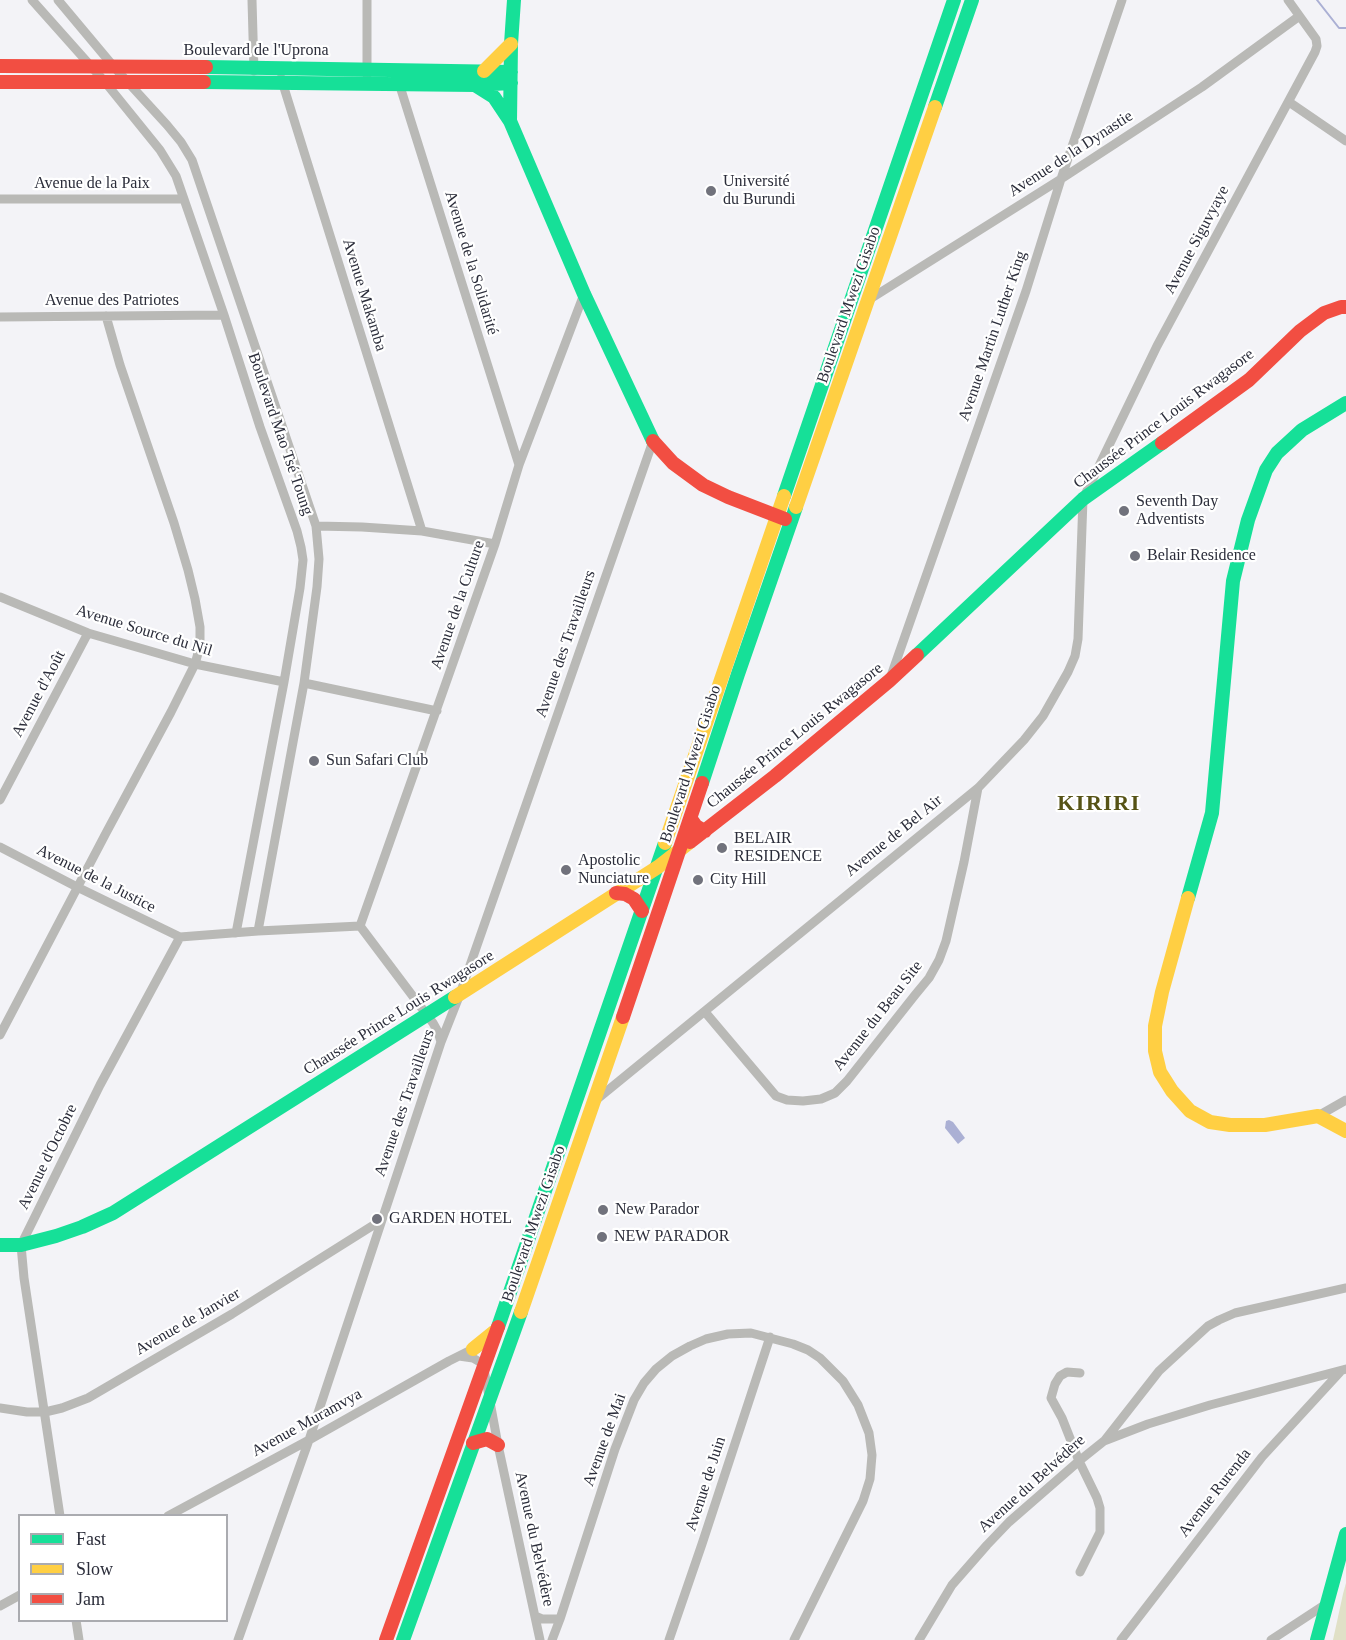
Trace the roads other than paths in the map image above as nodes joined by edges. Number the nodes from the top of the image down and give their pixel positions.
1 (32, 0) edge
2 (58, 0) edge
3 (252, 0) edge
4 (367, 0) edge
5 (514, 0) edge
6 (954, 0) edge
7 (972, 0) edge
8 (1122, 0) edge
9 (1288, 0) edge
10 (1298, 17) junction
11 (511, 44) junction
12 (0, 66) edge
13 (92, 67) junction
14 (114, 67) junction
15 (254, 67) junction
16 (278, 67) junction
17 (367, 68) junction
18 (396, 68) junction
19 (484, 71) junction
20 (511, 77) junction
21 (0, 82) edge
22 (105, 82) junction
23 (129, 82) junction
24 (254, 82) junction
25 (282, 82) junction
26 (926, 82) junction
27 (367, 83) junction
28 (399, 84) junction
29 (475, 85) junction
30 (941, 88) junction
31 (1289, 102) junction
32 (510, 121) junction
33 (1346, 141) edge
34 (1061, 179) junction
35 (0, 199) edge
36 (184, 199) junction
37 (584, 294) junction
38 (853, 295) junction
39 (868, 300) junction
40 (1346, 307) edge
41 (224, 315) junction
42 (0, 316) edge
43 (106, 316) junction
44 (1346, 403) edge
45 (653, 441) junction
46 (519, 465) junction
47 (1083, 499) junction
48 (776, 516) junction
49 (792, 522) junction
50 (316, 526) junction
51 (422, 531) junction
52 (495, 544) junction
53 (0, 597) edge
54 (88, 633) junction
55 (195, 664) junction
56 (723, 669) junction
57 (738, 674) junction
58 (889, 681) junction
59 (284, 682) junction
60 (304, 683) junction
61 (437, 711) junction
62 (978, 788) junction
63 (0, 800) edge
64 (690, 819) junction
65 (705, 831) junction
66 (0, 847) edge
67 (680, 851) junction
68 (658, 867) junction
69 (77, 887) junction
70 (616, 893) junction
71 (642, 911) junction
72 (360, 926) junction
73 (258, 931) junction
74 (236, 933) junction
75 (180, 937) junction
76 (460, 994) junction
77 (705, 1012) junction
78 (426, 1016) junction
79 (0, 1035) edge
80 (441, 1041) junction
81 (577, 1100) junction
82 (1346, 1100) edge
83 (593, 1102) junction
84 (1318, 1116) junction
85 (1346, 1131) edge
86 (380, 1221) junction
87 (0, 1245) edge
88 (21, 1245) junction
89 (1346, 1288) edge
90 (496, 1330) junction
91 (770, 1336) junction
92 (473, 1349) junction
93 (459, 1356) junction
94 (485, 1359) junction
95 (502, 1366) junction
96 (1343, 1370) edge
97 (1080, 1373) dead end
98 (491, 1398) junction
99 (0, 1408) edge
100 (45, 1412) junction
101 (309, 1440) junction
102 (1104, 1441) junction
103 (473, 1443) junction
104 (498, 1445) junction
105 (1078, 1461) junction
106 (60, 1514) edge
107 (170, 1514) edge
108 (1346, 1534) edge
109 (1080, 1572) dead end
110 (18, 1596) edge
111 (1326, 1604) junction
112 (0, 1606) edge
113 (396, 1612) junction
114 (535, 1616) junction
115 (411, 1617) junction
116 (560, 1619) junction
117 (76, 1622) edge
118 (79, 1640) edge
119 (238, 1640) edge
120 (386, 1640) edge
121 (403, 1640) edge
122 (540, 1640) edge
123 (552, 1640) edge
124 (669, 1640) edge
125 (794, 1640) edge
126 (919, 1640) edge
127 (1121, 1640) edge
128 (1271, 1640) edge
129 (1317, 1640) edge

1 - 13 street, Boulevard Mao Tsé Toung
2 - 14 street, Boulevard Mao Tsé Toung
3 - 15 street
4 - 17 street
5 - 11 street
6 - 26 street, Boulevard Mwezi Gisabo
7 - 30 street, Boulevard Mwezi Gisabo
8 - 34 street, Avenue Martin Luther King
9 - 10 street, Avenue Siguvyaye
10 - 31 street, Avenue Siguvyaye
10 - 34 street, Avenue de la Dynastie
11 - 19 street
11 - 20 street
12 - 13 street, Boulevard de l'Uprona
13 - 14 street, Boulevard de l'Uprona
13 - 22 street, Boulevard Mao Tsé Toung
14 - 15 street, Boulevard de l'Uprona
14 - 23 street, Boulevard Mao Tsé Toung
15 - 16 street, Boulevard de l'Uprona
15 - 24 street
16 - 17 street, Boulevard de l'Uprona
16 - 25 street, Avenue Makamba
17 - 18 street, Boulevard de l'Uprona
17 - 27 street
18 - 19 street, Boulevard de l'Uprona
18 - 28 street, Avenue de la Solidarité
19 - 20 street, Boulevard de l'Uprona
20 - 29 street, Boulevard de l'Uprona
20 - 32 street
21 - 22 street, Boulevard de l'Uprona
22 - 23 street, Boulevard de l'Uprona
22 - 36 street, Boulevard Mao Tsé Toung
23 - 24 street, Boulevard de l'Uprona
23 - 50 street, Boulevard Mao Tsé Toung
24 - 25 street, Boulevard de l'Uprona
25 - 27 street, Boulevard de l'Uprona
25 - 51 street, Avenue Makamba
26 - 30 street
26 - 38 street, Boulevard Mwezi Gisabo
27 - 28 street, Boulevard de l'Uprona
28 - 29 street, Boulevard de l'Uprona
28 - 46 street, Avenue de la Solidarité
29 - 32 street
30 - 39 street, Boulevard Mwezi Gisabo
31 - 33 street
31 - 47 street, Avenue Siguvyaye
32 - 37 street
34 - 39 street, Avenue de la Dynastie
34 - 58 street, Avenue Martin Luther King
35 - 36 street, Avenue de la Paix
36 - 41 street, Boulevard Mao Tsé Toung
37 - 45 street
37 - 46 street, Avenue de la Culture
38 - 39 street
38 - 48 street, Boulevard Mwezi Gisabo
39 - 49 street, Boulevard Mwezi Gisabo
40 - 47 street, Chaussée Prince Louis Rwagasore
41 - 43 street, Avenue des Patriotes
41 - 59 street, Boulevard Mao Tsé Toung
42 - 43 street, Avenue des Patriotes
43 - 55 street
44 - 84 street
45 - 48 street
45 - 76 street, Avenue des Travailleurs
46 - 52 street, Avenue de la Culture
47 - 58 street, Chaussée Prince Louis Rwagasore
47 - 62 street, Avenue de Bel Air
48 - 49 street
48 - 56 street, Boulevard Mwezi Gisabo
49 - 57 street, Boulevard Mwezi Gisabo
50 - 51 street
50 - 60 street, Boulevard Mao Tsé Toung
51 - 52 street
52 - 61 street, Avenue de la Culture
53 - 54 street, Avenue Source du Nil
54 - 55 street, Avenue Source du Nil
54 - 63 street, Avenue d'Août
55 - 59 street, Avenue Source du Nil
55 - 69 street
56 - 57 street
56 - 68 street, Boulevard Mwezi Gisabo
57 - 64 street, Boulevard Mwezi Gisabo
58 - 65 street, Chaussée Prince Louis Rwagasore
59 - 74 street, Boulevard Mao Tsé Toung
60 - 61 street
60 - 73 street, Boulevard Mao Tsé Toung
61 - 72 street, Avenue de la Culture
62 - 77 street, Avenue de Bel Air
62 - 77 street, Avenue du Beau Site
64 - 65 street
64 - 67 street, Boulevard Mwezi Gisabo
65 - 67 street, Chaussée Prince Louis Rwagasore
66 - 69 street, Avenue de la Justice
67 - 68 street, Chaussée Prince Louis Rwagasore
67 - 83 street, Boulevard Mwezi Gisabo
68 - 70 street, Chaussée Prince Louis Rwagasore
68 - 71 street, Boulevard Mwezi Gisabo
69 - 75 street, Avenue de la Justice
69 - 79 street
70 - 71 street
70 - 76 street, Chaussée Prince Louis Rwagasore
71 - 81 street, Boulevard Mwezi Gisabo
72 - 73 street
72 - 78 street
73 - 74 street
74 - 75 street
75 - 88 street, Avenue d'Octobre
76 - 78 street, Chaussée Prince Louis Rwagasore
76 - 80 street, Avenue des Travailleurs
77 - 83 street, Avenue de Bel Air
78 - 80 street
78 - 88 street, Chaussée Prince Louis Rwagasore
80 - 86 street, Avenue des Travailleurs
81 - 83 street
81 - 90 street, Boulevard Mwezi Gisabo
82 - 84 street
83 - 95 street, Boulevard Mwezi Gisabo
84 - 85 street
86 - 100 street, Avenue de Janvier
86 - 101 street, Avenue des Travailleurs
87 - 88 street, Chaussée Prince Louis Rwagasore
88 - 100 street
89 - 102 street
90 - 92 street
90 - 94 street, Boulevard Mwezi Gisabo
91 - 116 street, Avenue de Mai
91 - 124 street, Avenue de Juin
91 - 125 street, Avenue de Mai
92 - 93 street, Avenue Muramvya
92 - 94 street
93 - 94 street
93 - 101 street, Avenue Muramvya
94 - 95 street
94 - 98 street
94 - 113 street, Boulevard Mwezi Gisabo
95 - 98 street, Boulevard Mwezi Gisabo
96 - 102 street, Avenue du Belvédère
96 - 127 street, Avenue Rurenda
97 - 105 street
98 - 103 street, Boulevard Mwezi Gisabo
98 - 104 street, Avenue du Belvédère
99 - 100 street, Avenue de Janvier
100 - 106 street
101 - 107 street, Avenue Muramvya
101 - 119 street, Avenue des Travailleurs
102 - 105 street, Avenue du Belvédère
103 - 104 street
103 - 115 street, Boulevard Mwezi Gisabo
104 - 114 street, Avenue du Belvédère
105 - 109 street
105 - 126 street, Avenue du Belvédère
108 - 111 street
110 - 112 street
111 - 128 street
111 - 129 street
113 - 115 street
113 - 120 street, Boulevard Mwezi Gisabo
114 - 116 street
114 - 122 street, Avenue du Belvédère
115 - 121 street, Boulevard Mwezi Gisabo
116 - 123 street, Avenue de Mai
117 - 118 street

